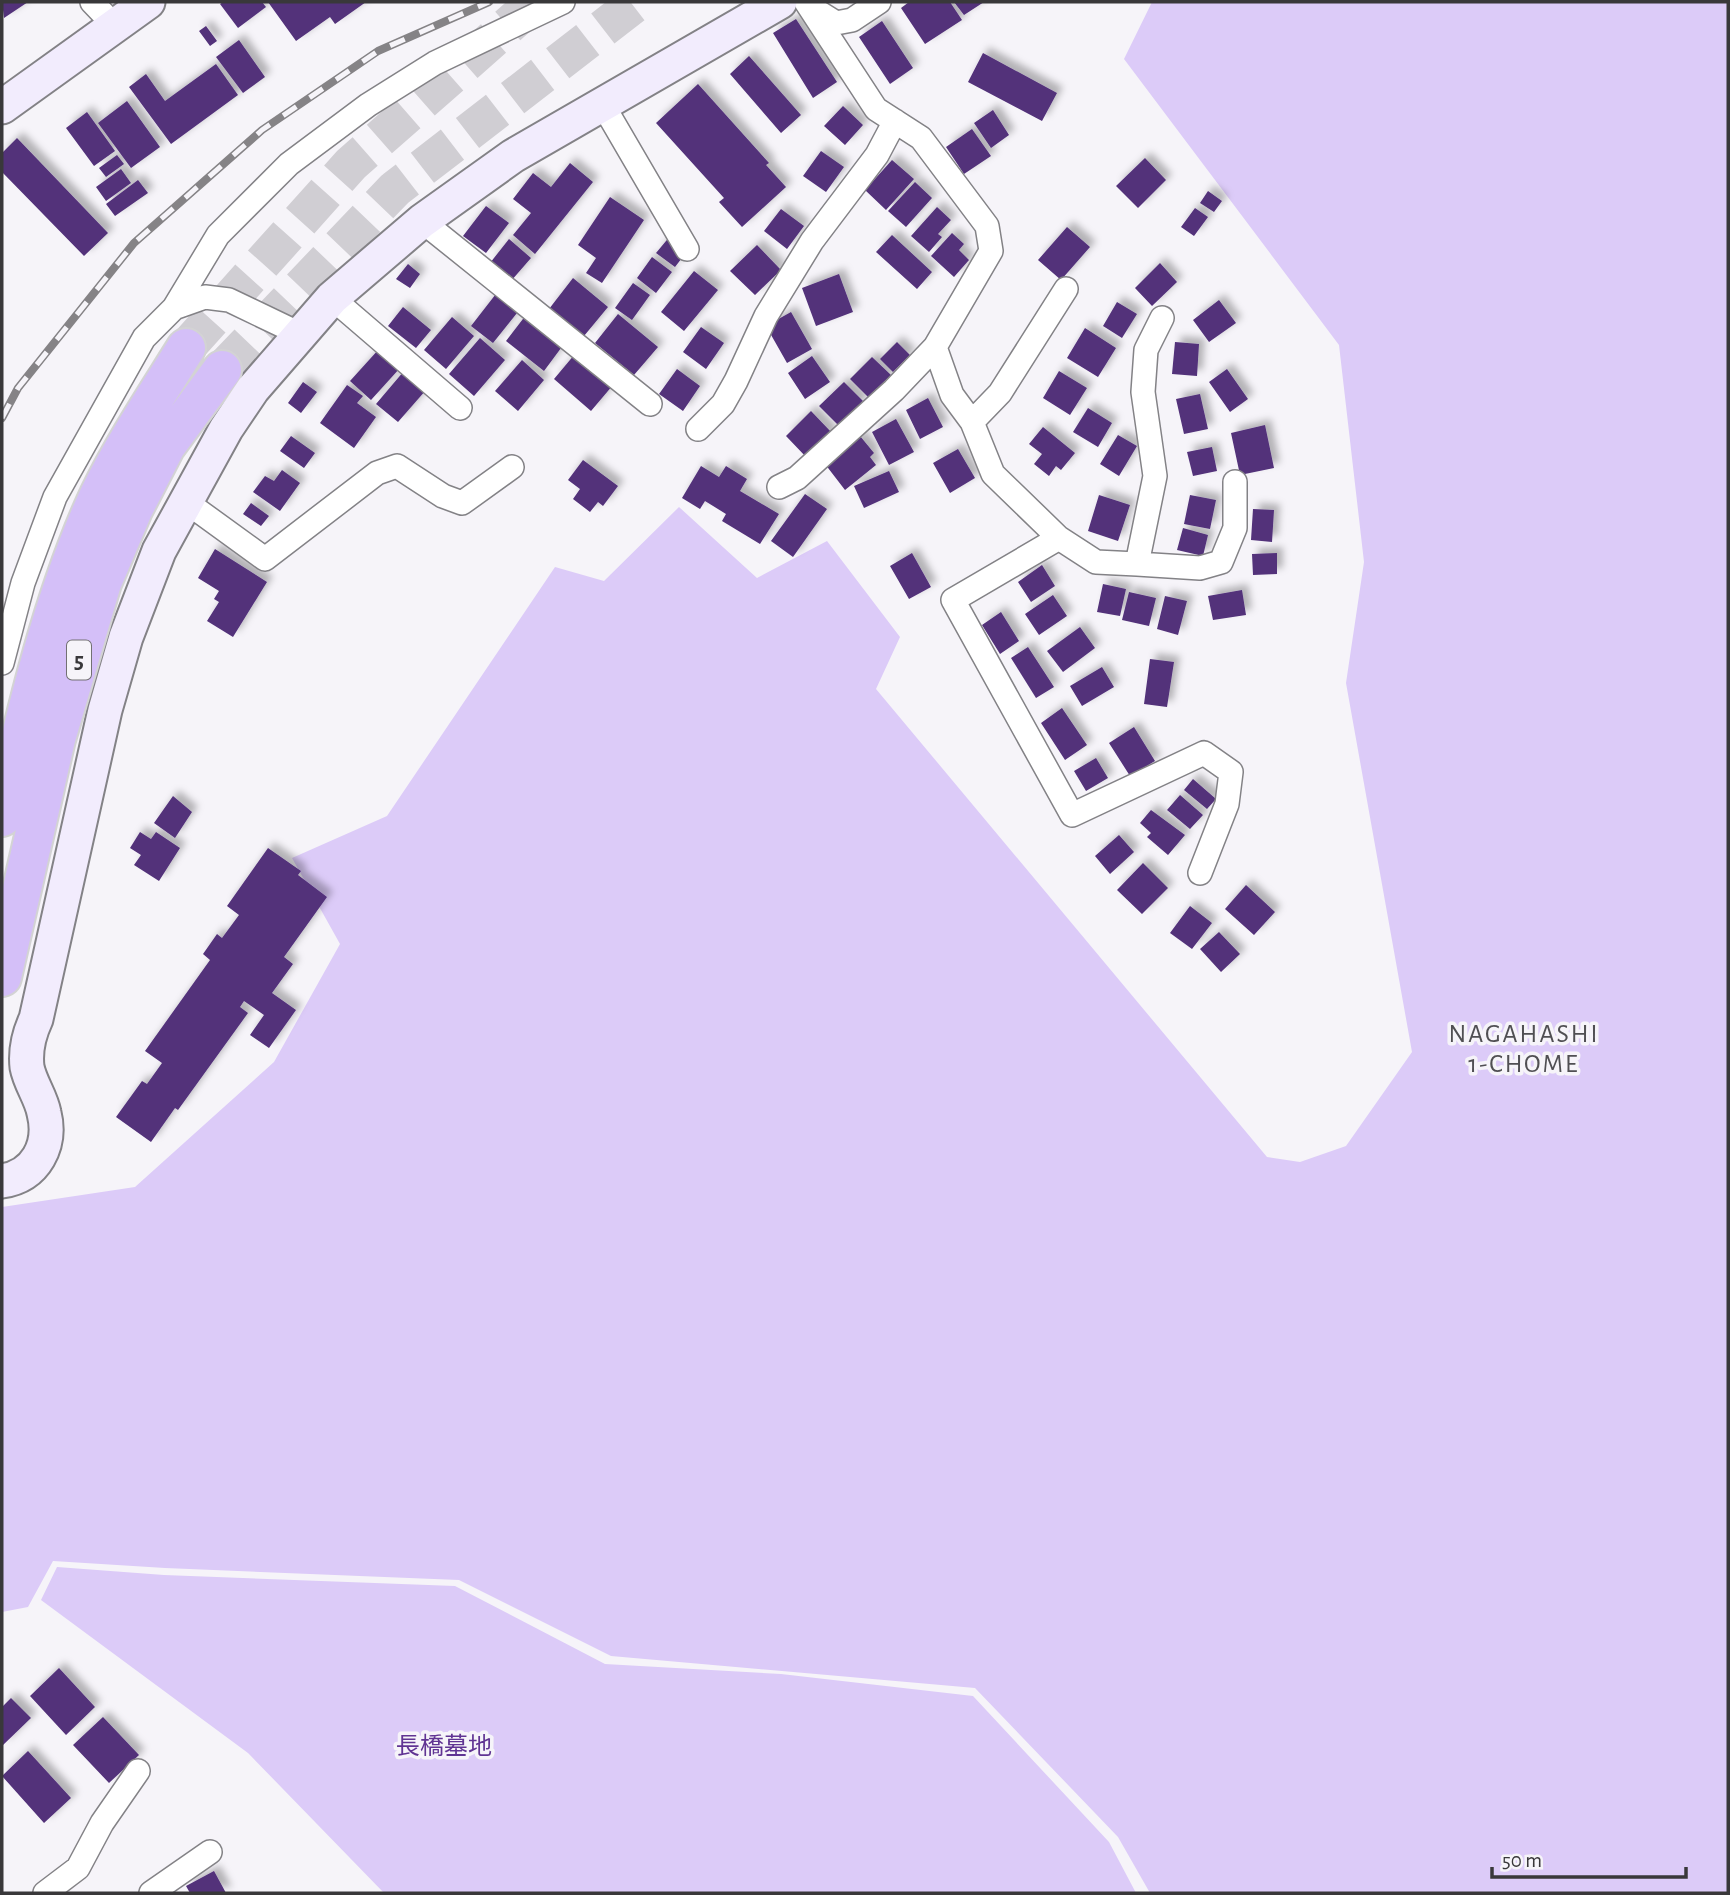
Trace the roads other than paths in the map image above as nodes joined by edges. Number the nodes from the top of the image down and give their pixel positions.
1 (148, 2) edge
2 (563, 2) edge
3 (879, 2) edge
4 (797, 3) edge
5 (103, 13) edge
6 (603, 105) junction
7 (2, 107) edge
8 (895, 121) junction
9 (422, 221) junction
10 (687, 249) dead end
11 (1066, 289) dead end
12 (332, 298) junction
13 (174, 308) junction
14 (1162, 318) dead end
15 (300, 334) junction
16 (935, 347) junction
17 (186, 348) tunnel mouth
18 (222, 370) tunnel mouth
19 (650, 404) dead end
20 (460, 408) dead end
21 (972, 422) junction
22 (698, 429) dead end
23 (512, 467) dead end
24 (1235, 482) dead end
25 (779, 487) dead end
26 (185, 501) junction
27 (1059, 538) junction
28 (1138, 564) junction
29 (2, 663) edge
30 (2, 817) edge
31 (1200, 873) dead end
32 (2, 977) edge
33 (2, 1181) edge
34 (138, 1771) dead end
35 (209, 1852) dead end
36 (45, 1893) edge
37 (151, 1893) edge

1 - 5 street
2 - 13 street
3 - 4 street
4 - 6 street
4 - 8 street
5 - 7 street
6 - 9 street
6 - 10 street
8 - 16 street
8 - 22 street
9 - 12 street
9 - 19 street
11 - 21 street
12 - 15 street
12 - 20 street
13 - 15 street
13 - 29 street
14 - 28 street
15 - 26 street
16 - 21 street
16 - 25 street
17 - 30 highway, 5
18 - 32 highway, 5
21 - 27 street
23 - 26 street
24 - 28 street
26 - 33 street
27 - 28 street
27 - 31 street
34 - 36 street
35 - 37 street

